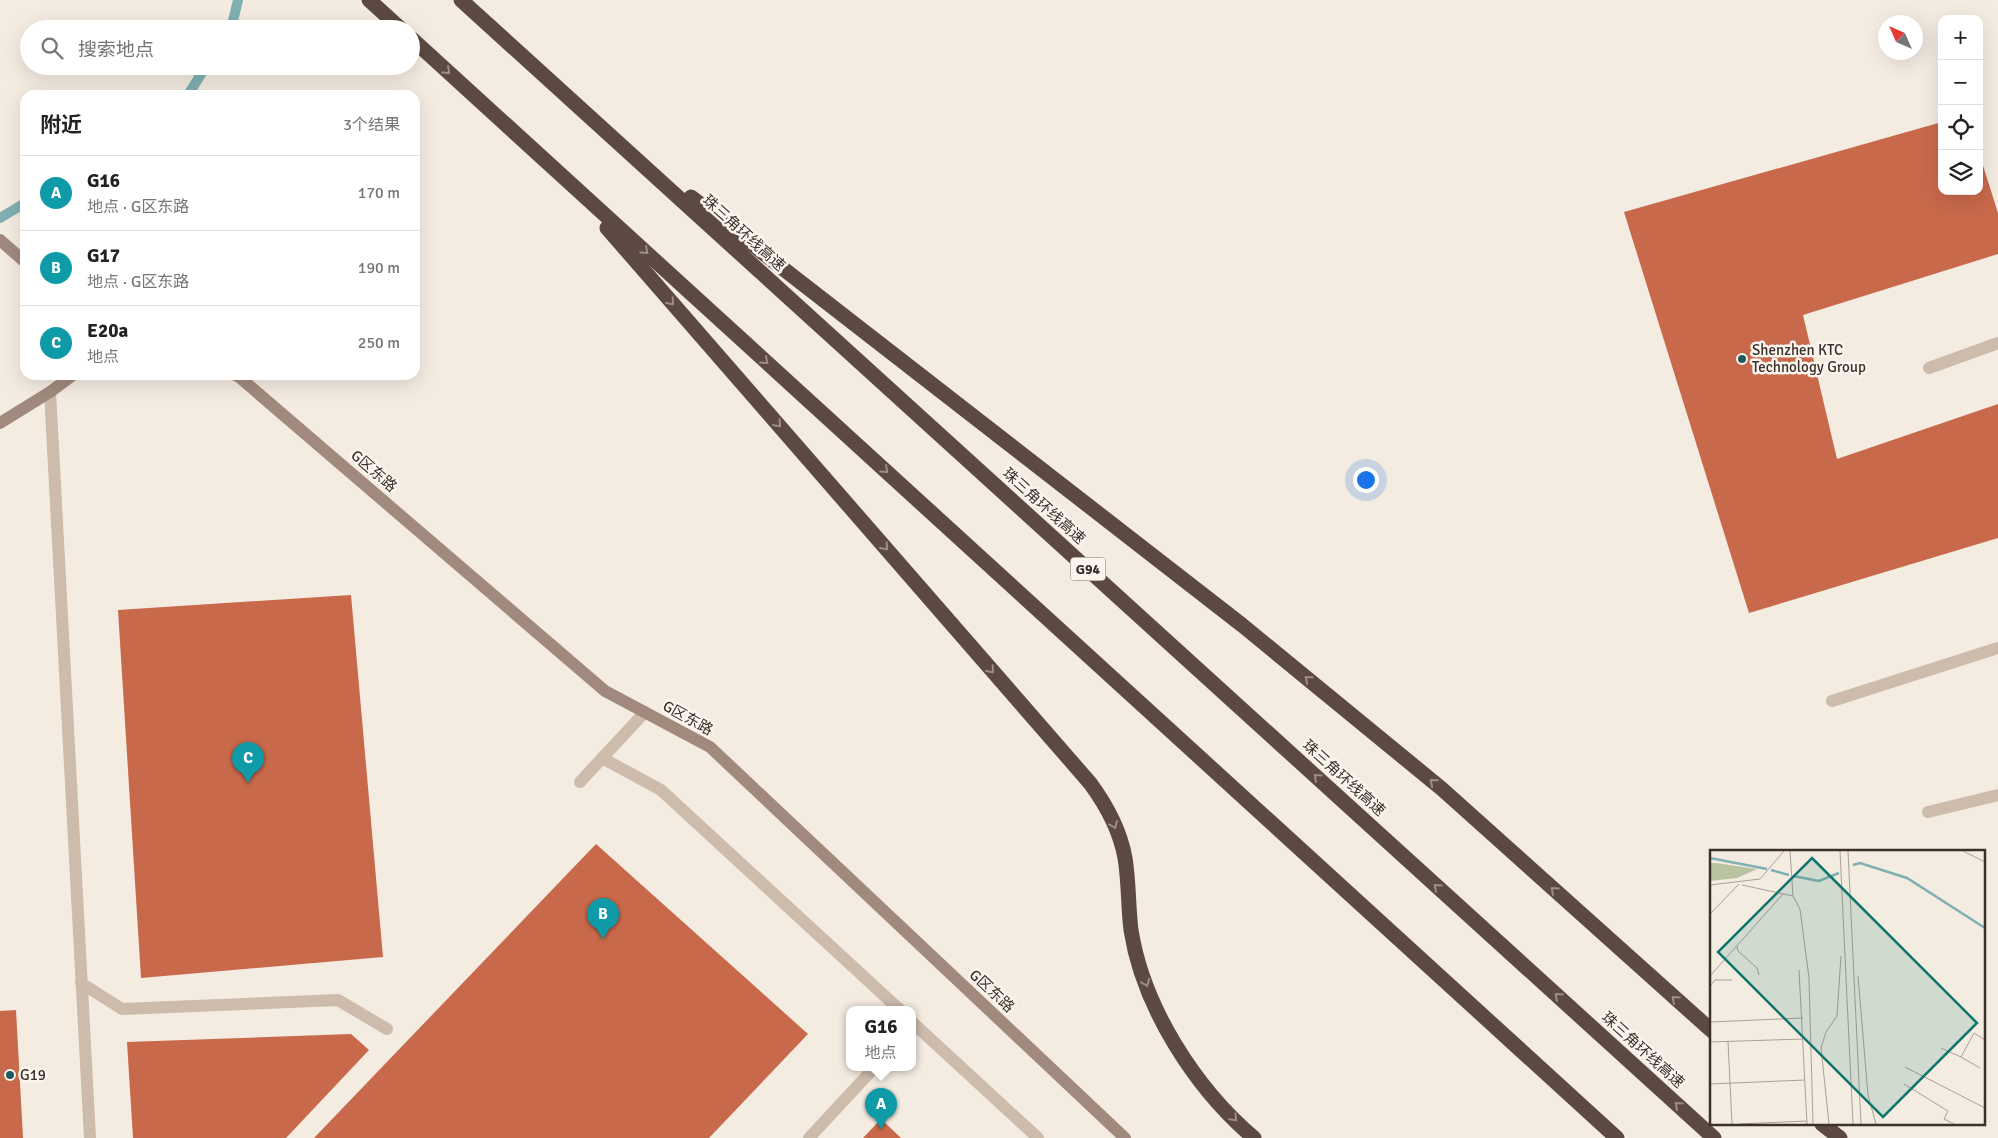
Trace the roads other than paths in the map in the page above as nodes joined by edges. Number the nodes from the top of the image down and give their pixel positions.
1 (369, 0) edge
2 (461, 0) edge
3 (391, 20) edge
4 (420, 46) edge
5 (599, 126) junction
6 (559, 173) junction
7 (0, 240) edge
8 (20, 258) edge
9 (1998, 343) edge
10 (1928, 368) dead end
11 (66, 380) edge
12 (243, 380) edge
13 (50, 392) junction
14 (0, 422) edge
15 (1998, 648) edge
16 (1832, 701) dead end
17 (645, 712) junction
18 (602, 758) junction
19 (580, 782) dead end
20 (1998, 795) edge
21 (1928, 812) dead end
22 (81, 983) junction
23 (896, 1006) edge
24 (916, 1027) edge
25 (387, 1029) dead end
26 (1710, 1029) edge
27 (871, 1071) edge
28 (1825, 1126) edge
29 (90, 1138) edge
30 (809, 1138) edge
31 (1038, 1138) edge
32 (1125, 1138) edge
33 (1254, 1138) edge
34 (1618, 1138) edge
35 (1714, 1138) edge
36 (1840, 1138) edge

1 - 3 highway
2 - 5 highway, 珠三角环线高速 / G94
4 -> 6 highway
26 -> 5 highway
35 -> 5 highway, 珠三角环线高速 / G94
6 -> 33 highway
6 -> 34 highway
7 - 8 street
9 - 10 street
11 - 13 street
12 - 17 street, G区东路
13 - 14 street
13 - 22 street
15 - 16 street
17 - 18 street
17 - 32 street, G区东路
18 - 19 street
18 - 23 street
20 - 21 street
22 - 25 street
22 - 29 street
24 - 31 street
27 - 30 street
28 - 36 highway

